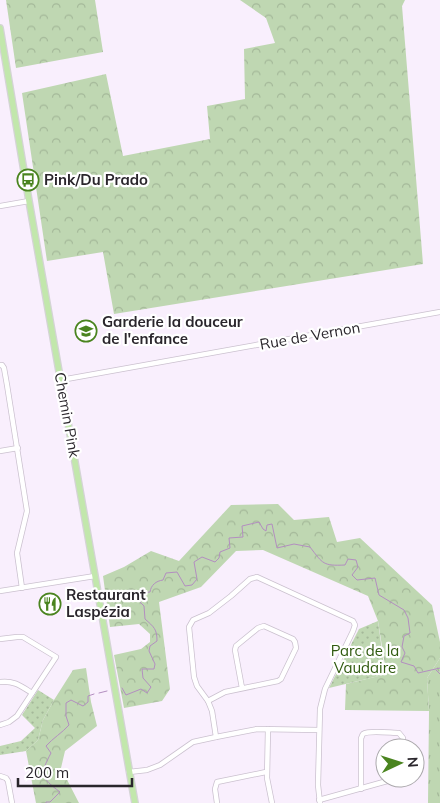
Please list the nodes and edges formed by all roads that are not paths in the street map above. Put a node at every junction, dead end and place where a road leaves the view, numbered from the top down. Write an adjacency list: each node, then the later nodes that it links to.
1 (0, 28): 2 (main road, Chemin Pink)
2 (29, 201): 3 (street); 6 (main road, Chemin Pink)
3 (0, 206)
4 (440, 312): 6 (street, Rue de Vernon)
5 (0, 365): 7 (street)
6 (61, 380): 9 (main road, Chemin Pink)
7 (18, 448): 8 (street); 10 (street)
8 (0, 452)
9 (95, 576): 10 (street); 22 (main road, Chemin Pink)
10 (22, 588): 11 (street)
11 (0, 592)
12 (0, 639): 15 (street)
13 (0, 682): 15 (street)
14 (242, 688): 14 (street); 16 (street)
15 (32, 694): 17 (street)
16 (208, 701): 19 (street); 20 (street)
17 (0, 725)
18 (268, 729): 19 (street); 20 (street); 23 (street)
19 (320, 730): 27 (street)
20 (216, 736): 22 (street)
21 (403, 738): 26 (street)
22 (129, 772): 29 (main road, Chemin Pink)
23 (266, 772): 30 (street); 31 (street)
24 (0, 776): 28 (street)
25 (375, 785): 26 (street)
26 (361, 789): 27 (street)
27 (320, 802)
28 (12, 803)
29 (135, 803)
30 (217, 803)
31 (272, 803)

